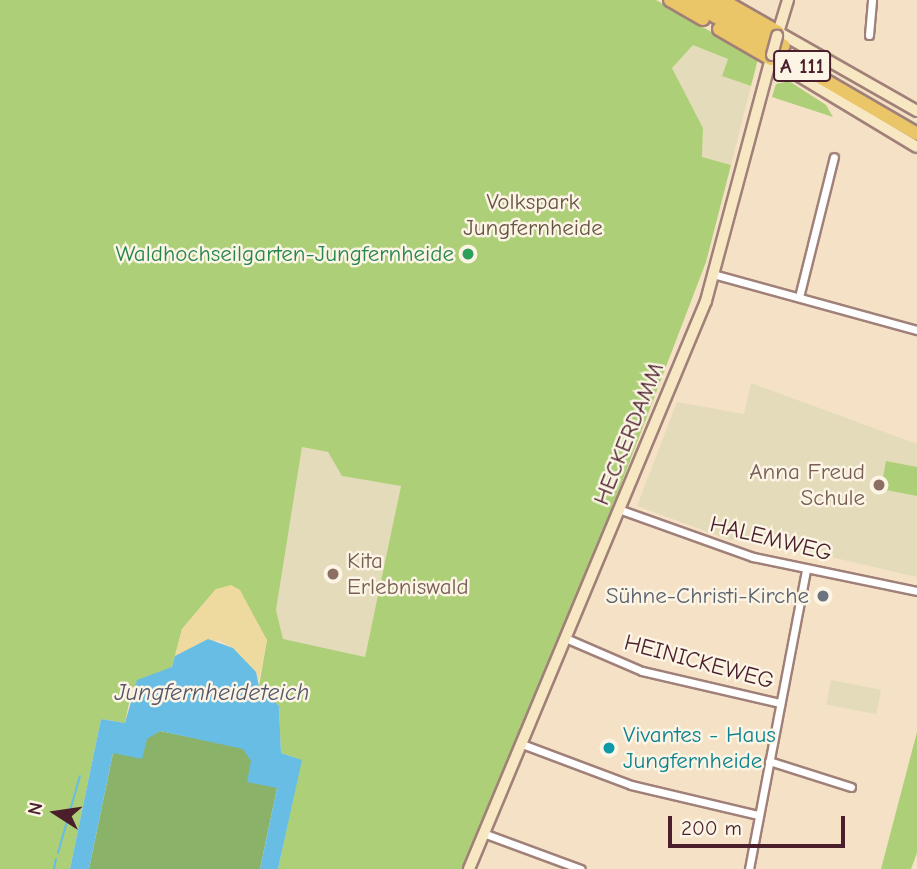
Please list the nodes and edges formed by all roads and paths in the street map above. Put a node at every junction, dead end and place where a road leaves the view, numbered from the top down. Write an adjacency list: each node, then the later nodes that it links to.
1 (670, 0): 9 (highway)
2 (687, 0): 12 (highway, A 111)
3 (705, 0): 11 (highway, A 111)
4 (722, 0): 7 (highway)
5 (788, 0): 7 (street, HECKERDAMM)
6 (872, 0): 8 (street)
7 (778, 34): 9 (street, HECKERDAMM, bridge); 10 (street)
8 (869, 34)
9 (771, 57): 13 (street); 15 (street, HECKERDAMM)
10 (917, 111)
11 (917, 124)
12 (917, 134)
13 (917, 147)
14 (834, 157): 16 (street)
15 (713, 274): 16 (street); 18 (street, HECKERDAMM)
16 (799, 297): 17 (street)
17 (917, 330)
18 (621, 510): 19 (street, HALEMWEG); 21 (street, HECKERDAMM)
19 (806, 569): 20 (street, HALEMWEG); 22 (street)
20 (917, 591)
21 (570, 640): 22 (street, HEINICKEWEG); 23 (street, HECKERDAMM)
22 (779, 703): 24 (street)
23 (522, 744): 26 (street); 27 (street, HECKERDAMM)
24 (769, 761): 25 (street); 26 (street)
25 (851, 787)
26 (758, 816): 30 (street)
27 (484, 833): 28 (street, HECKERDAMM); 29 (street)
28 (469, 869)
29 (580, 869)
30 (750, 869)

